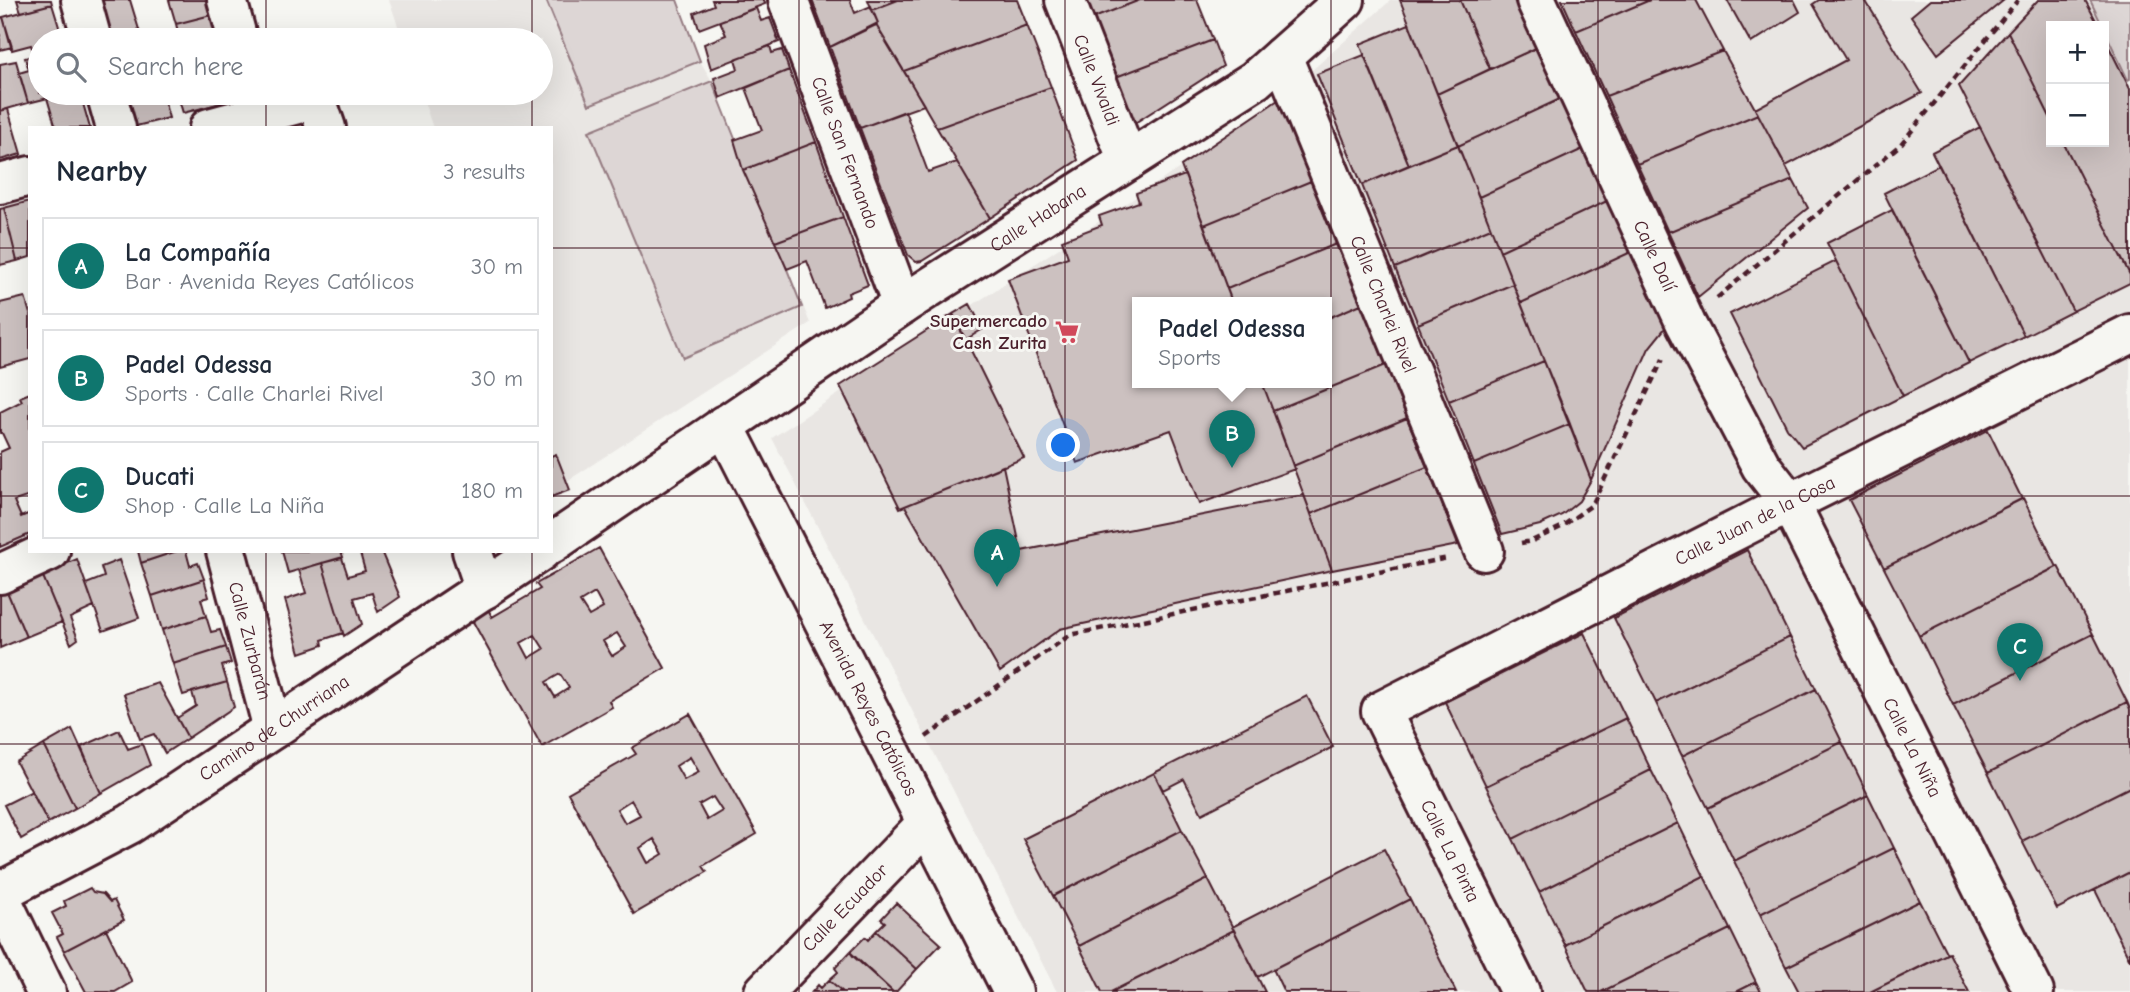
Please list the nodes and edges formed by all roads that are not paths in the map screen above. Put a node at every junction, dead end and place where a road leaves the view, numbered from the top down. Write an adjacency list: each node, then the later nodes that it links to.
1 (81, 0): 7 (street)
2 (227, 0): 8 (street)
3 (788, 0): 19 (street, Calle San Fernando)
4 (1065, 0): 16 (street, Calle Vivaldi)
5 (1345, 0): 9 (street, Calle Habana)
6 (1535, 0): 22 (street, Calle Dalí)
7 (89, 28)
8 (235, 28)
9 (1282, 56): 16 (street, Calle Habana); 24 (street, Calle Charlei Rivel)
10 (109, 105): 14 (street)
11 (253, 105): 15 (street)
12 (262, 105): 13 (street)
13 (321, 113)
14 (115, 126)
15 (213, 126)
16 (1128, 162): 19 (street, Calle Habana)
17 (28, 177): 18 (street)
18 (0, 184)
19 (902, 305): 21 (street, Calle Habana)
20 (2130, 334): 22 (street, Calle Juan de la Cosa)
21 (724, 425): 23 (street); 33 (street, Avenida Reyes Católicos)
22 (1790, 503): 31 (street, Calle Juan de la Cosa); 39 (street, Calle La Niña)
23 (553, 543)
24 (1484, 551)
25 (46, 553): 29 (street)
26 (227, 553): 32 (street, Calle Zurbarán)
27 (473, 553): 30 (street)
28 (538, 553): 30 (street, Camino de Churriana)
29 (0, 574)
30 (485, 589): 32 (street, Camino de Churriana)
31 (1381, 711): 38 (street, Calle La Pinta)
32 (273, 729): 34 (street, Camino de Churriana)
33 (927, 823): 36 (street, Calle Ecuador); 37 (street, Avenida Reyes Católicos)
34 (0, 894): 35 (street)
35 (47, 992)
36 (764, 992)
37 (1013, 992)
38 (1520, 992)
39 (2034, 992)

